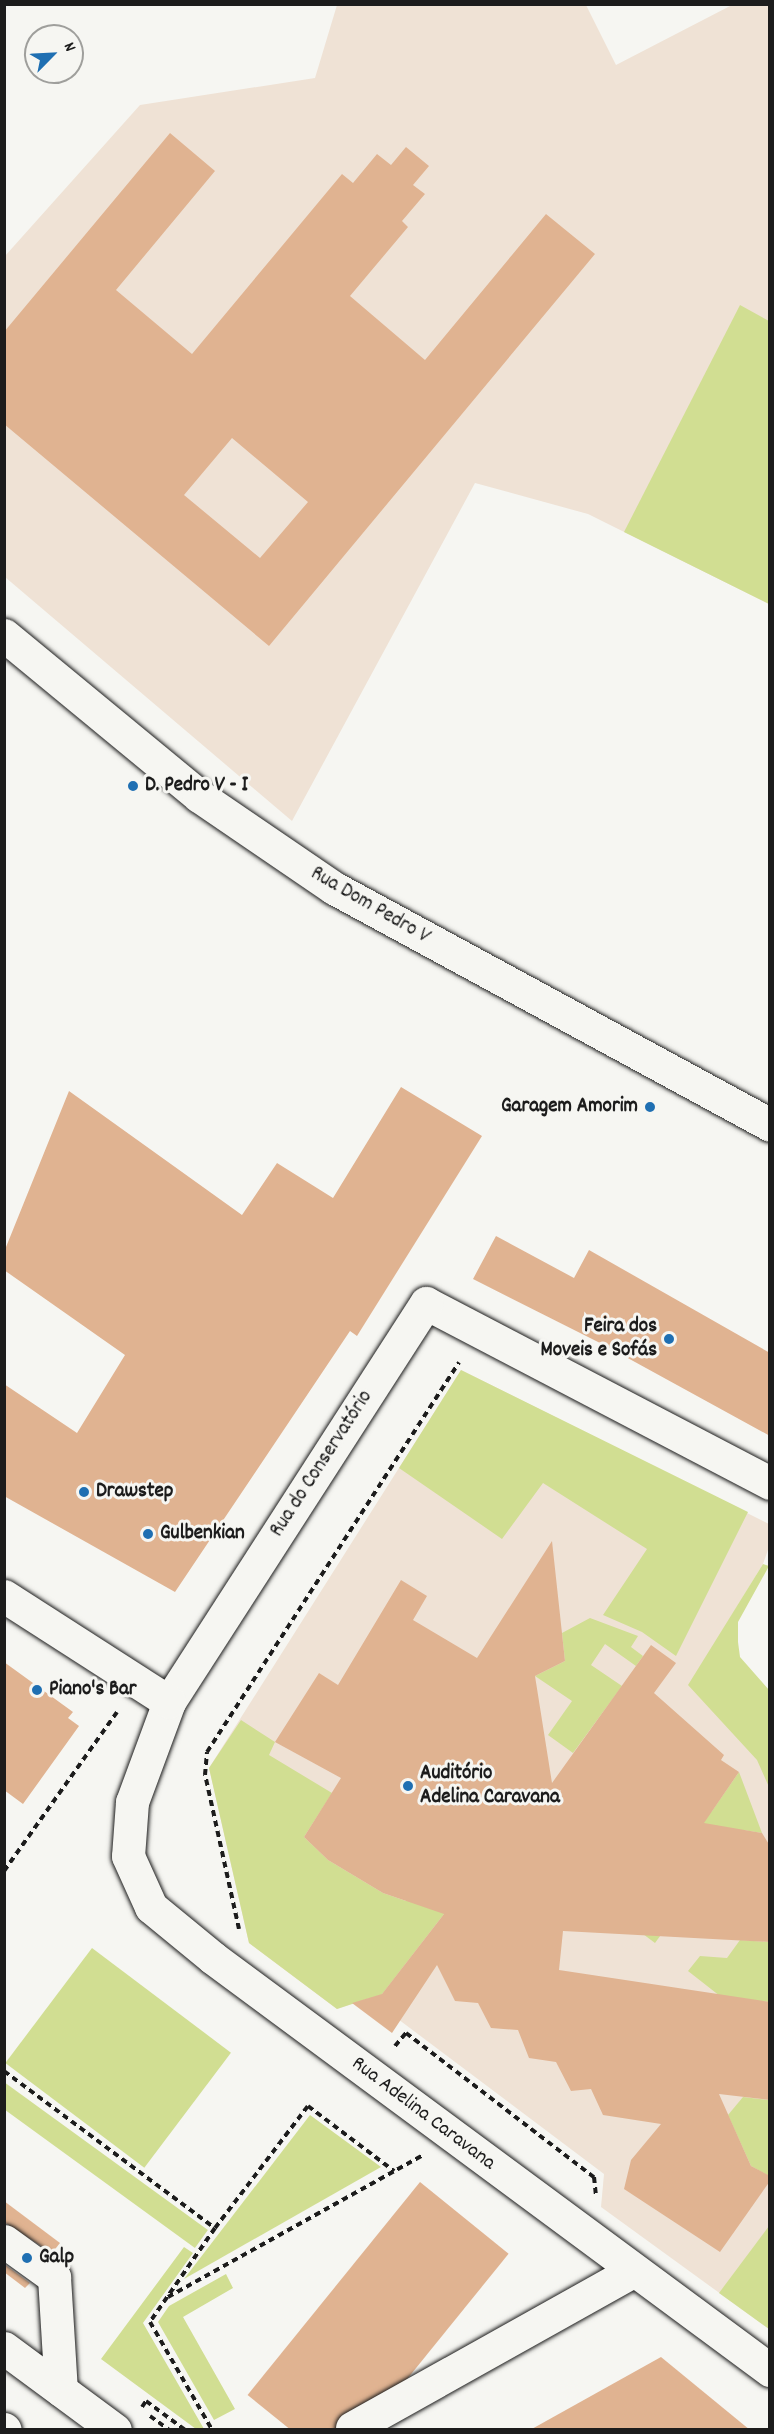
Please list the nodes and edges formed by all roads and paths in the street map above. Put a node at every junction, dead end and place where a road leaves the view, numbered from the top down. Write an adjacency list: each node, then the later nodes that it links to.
1 (4, 635): 2 (street, Rua Dom Pedro V)
2 (770, 1125)
3 (470, 1367): 9 (path)
4 (770, 1483): 6 (street, Rua do Conservatório)
5 (4, 1596): 6 (street)
6 (169, 1702): 10 (street, Rua do Conservatório)
7 (120, 1708): 8 (path)
8 (4, 1871)
9 (241, 1932)
10 (213, 1958): 18 (street, Rua Adelina Caravana)
11 (392, 2050): 15 (path)
12 (4, 2071): 16 (path)
13 (431, 2151): 14 (path)
14 (394, 2171): 16 (path); 19 (path)
15 (596, 2200)
16 (215, 2228): 19 (path)
17 (4, 2241): 22 (street)
18 (633, 2271): 21 (street, Rua Adelina Caravana); 25 (street)
19 (167, 2297): 28 (path)
20 (4, 2348): 22 (street)
21 (770, 2370)
22 (61, 2390): 24 (street)
23 (145, 2412): 26 (path)
24 (125, 2422): 27 (path)
25 (352, 2428)
26 (169, 2430)
27 (185, 2430)
28 (212, 2430)

